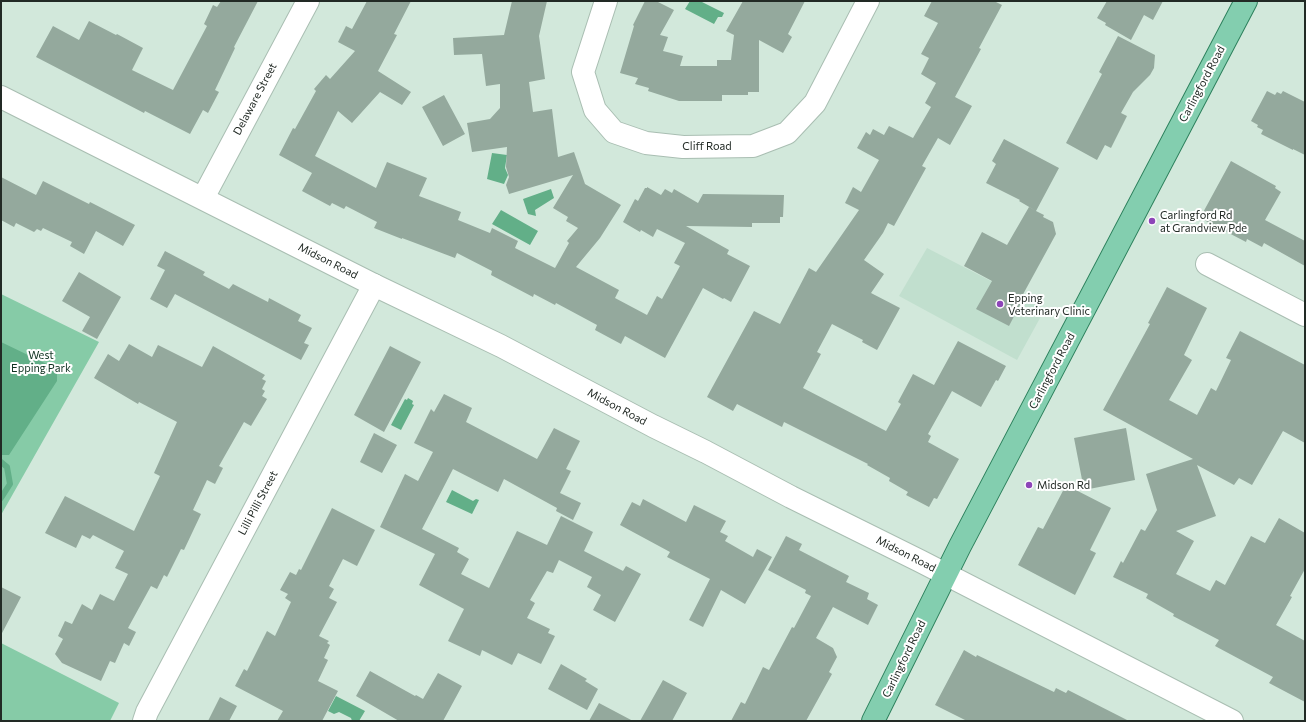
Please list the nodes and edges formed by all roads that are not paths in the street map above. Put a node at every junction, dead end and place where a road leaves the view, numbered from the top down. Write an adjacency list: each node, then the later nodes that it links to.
1 (308, 1): 6 (street, Delaware Street)
2 (606, 1): 3 (street, Cliff Road)
3 (868, 1)
4 (1246, 1): 10 (main road, Carlingford Road)
5 (1, 97): 6 (street, Midson Road)
6 (203, 198): 8 (street, Midson Road)
7 (1207, 264): 9 (street)
8 (374, 285): 10 (street, Midson Road); 11 (street, Lilli Pilli Street)
9 (1305, 315)
10 (946, 574): 12 (main road, Carlingford Road); 13 (street, Midson Road)
11 (144, 721)
12 (873, 721)
13 (1232, 721)

